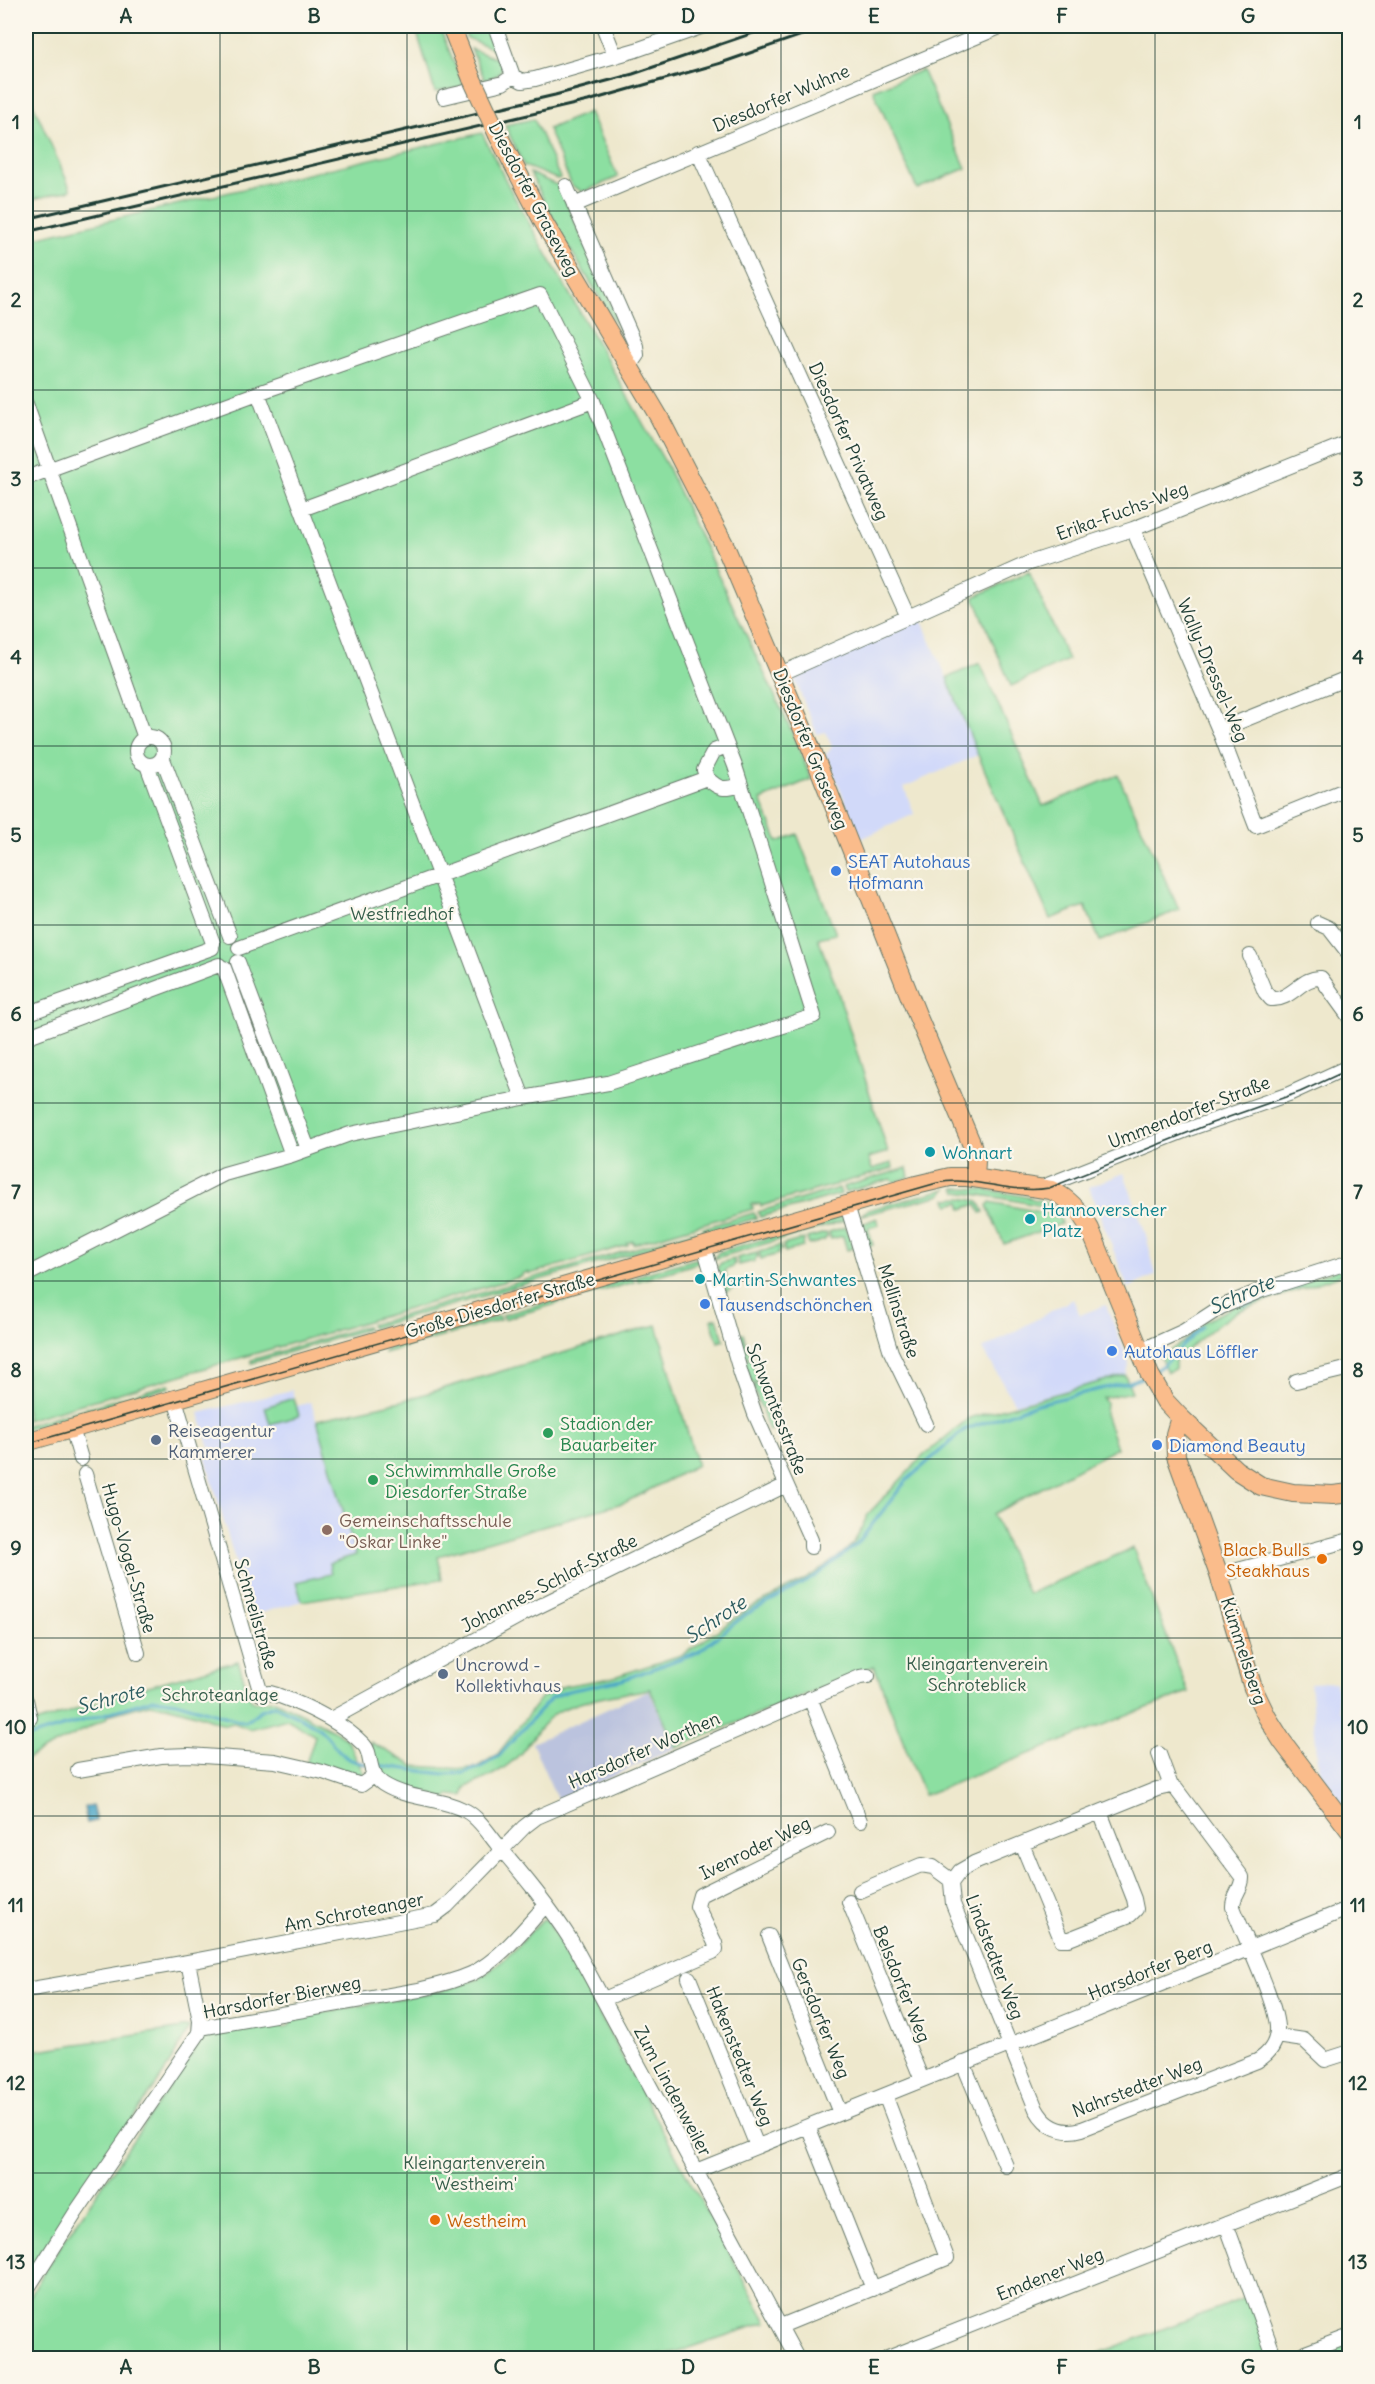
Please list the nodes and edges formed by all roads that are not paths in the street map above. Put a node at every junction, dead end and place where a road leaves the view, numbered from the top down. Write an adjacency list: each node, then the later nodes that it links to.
1 (451, 26): 12 (main road, Diesdorfer Graseweg, bridge)
2 (495, 26): 7 (street)
3 (603, 26): 6 (street)
4 (704, 26): 6 (street)
5 (1002, 26): 9 (street, Diesdorfer Wuhne)
6 (615, 56): 7 (street)
7 (513, 76): 8 (street)
8 (444, 97)
9 (698, 152): 11 (street, Diesdorfer Wuhne); 21 (street, Diesdorfer Privatweg)
10 (566, 186): 11 (street, Diesdorfer Graseweg)
11 (574, 205): 12 (street, Diesdorfer Graseweg)
12 (630, 365): 22 (main road, Diesdorfer Graseweg)
13 (258, 393): 14 (street); 17 (street); 19 (street)
14 (593, 401): 19 (street); 26 (street)
15 (26, 404): 17 (street)
16 (1350, 442): 20 (street, Erika-Fuchs-Weg)
17 (49, 470): 18 (street); 25 (street)
18 (26, 478)
19 (302, 509): 32 (street)
20 (1133, 529): 21 (street, Erika-Fuchs-Weg); 24 (street, Wally-Dressel-Weg)
21 (908, 617): 22 (street)
22 (780, 674): 47 (main road, Diesdorfer Graseweg)
23 (1350, 677): 24 (street)
24 (1219, 730): 31 (street, Wally-Dressel-Weg)
25 (145, 738): 27 (street); 28 (street)
26 (727, 746): 29 (street); 30 (street)
27 (163, 759): 28 (street); 34 (street)
28 (147, 765): 35 (street)
29 (707, 778): 30 (street); 32 (street)
30 (741, 785): 44 (street)
31 (1350, 788)
32 (439, 876): 36 (street); 44 (street)
33 (1318, 923): 37 (street)
34 (230, 936): 35 (street); 36 (street)
35 (213, 945): 39 (street); 40 (street)
36 (238, 955): 39 (street); 45 (street)
37 (1350, 955)
38 (1250, 956): 41 (street)
39 (222, 966): 42 (street); 46 (street)
40 (26, 1014)
41 (1350, 1018)
42 (26, 1037)
43 (1350, 1066): 48 (street, Ummendorfer Straße)
44 (523, 1098): 45 (street)
45 (308, 1149): 46 (street)
46 (292, 1155): 52 (street)
47 (975, 1178): 48 (main road, Große Diesdorfer Straße); 49 (main road, Große Diesdorfer Straße)
48 (1040, 1188): 53 (main road, Große Diesdorfer Straße)
49 (847, 1205): 50 (main road, Große Diesdorfer Straße); 58 (street, Mellinstraße)
50 (704, 1246): 56 (main road, Große Diesdorfer Straße); 63 (street, Schwantesstraße)
51 (1350, 1262): 53 (street)
52 (26, 1275)
53 (1147, 1366): 57 (main road, Große Diesdorfer Straße)
54 (1350, 1368): 55 (street)
55 (1296, 1381)
56 (175, 1399): 59 (main road, Große Diesdorfer Straße); 73 (street, Schmeilstraße)
57 (1180, 1417): 64 (main road, Große Diesdorfer Straße); 67 (main road, Kümmelsberg)
58 (926, 1424)
59 (72, 1428): 60 (main road, Große Diesdorfer Straße); 61 (street)
60 (26, 1442)
61 (81, 1459)
62 (85, 1473): 68 (street, Hugo-Vogel-Straße)
63 (786, 1485): 66 (street, Schwantesstraße); 73 (street, Johannes-Schlaf-Straße)
64 (1350, 1493)
65 (1350, 1540): 67 (street)
66 (811, 1547)
67 (1219, 1575): 80 (main road, Kümmelsberg)
68 (138, 1653)
69 (868, 1676): 70 (street, Harsdorfer Worthen)
70 (810, 1698): 79 (street); 83 (street, Harsdorfer Worthen)
71 (26, 1700): 72 (street)
72 (30, 1718)
73 (331, 1719): 76 (street, Schmeilstraße)
74 (1160, 1754): 77 (street)
75 (78, 1770): 76 (street)
76 (373, 1772): 83 (street, Zum Lindenweiler)
77 (1171, 1786): 78 (street, Lindstedter Weg); 90 (street)
78 (1100, 1812): 82 (street, Lindstedter Weg); 82 (street)
79 (860, 1821)
80 (1350, 1831)
81 (828, 1832): 94 (street, Ivenroder Weg)
82 (1022, 1844): 84 (street, Lindstedter Weg)
83 (502, 1850): 87 (street, Zum Lindenweiler); 91 (street, Am Schroteanger)
84 (952, 1881): 85 (street, Lindstedter Weg); 97 (street, Lindstedter Weg)
85 (860, 1892)
86 (849, 1902): 100 (street, Belsdorfer Weg)
87 (546, 1905): 94 (street, Zum Lindenweiler); 95 (street, Harsdorfer Bierweg)
88 (1350, 1908): 90 (street, Harsdorfer Berg)
89 (769, 1936): 102 (street, Gersdorfer Weg)
90 (1250, 1949): 96 (street); 97 (street, Harsdorfer Berg)
91 (188, 1962): 93 (street, Am Schroteanger); 95 (street)
92 (689, 1978): 104 (street, Hakenstedter Weg)
93 (26, 1990)
94 (604, 1999): 106 (street, Zum Lindenweiler)
95 (200, 2028): 110 (street, Harsdorfer Bierweg)
96 (1276, 2036): 97 (street, Nahrstedter Weg); 98 (street)
97 (1010, 2045): 99 (street, Harsdorfer Berg)
98 (1350, 2052)
99 (963, 2063): 100 (street, Harsdorfer Berg); 105 (street)
100 (922, 2080): 101 (street, Harsdorfer Berg)
101 (885, 2095): 102 (street, Harsdorfer Berg); 109 (street)
102 (840, 2113): 103 (street, Harsdorfer Berg)
103 (808, 2126): 104 (street, Harsdorfer Berg); 109 (street)
104 (757, 2146): 106 (street, Harsdorfer Berg)
105 (1006, 2166)
106 (696, 2171): 111 (street, Zum Lindenweiler)
107 (1350, 2175): 108 (street, Emdener Weg)
108 (1226, 2224): 114 (street, Emdener Weg); 115 (street)
109 (873, 2289): 111 (street)
110 (26, 2291)
111 (781, 2326): 113 (street, Zum Lindenweiler)
112 (1350, 2336): 116 (street)
113 (797, 2358)
114 (888, 2358)
115 (1275, 2358)
116 (1293, 2358)

